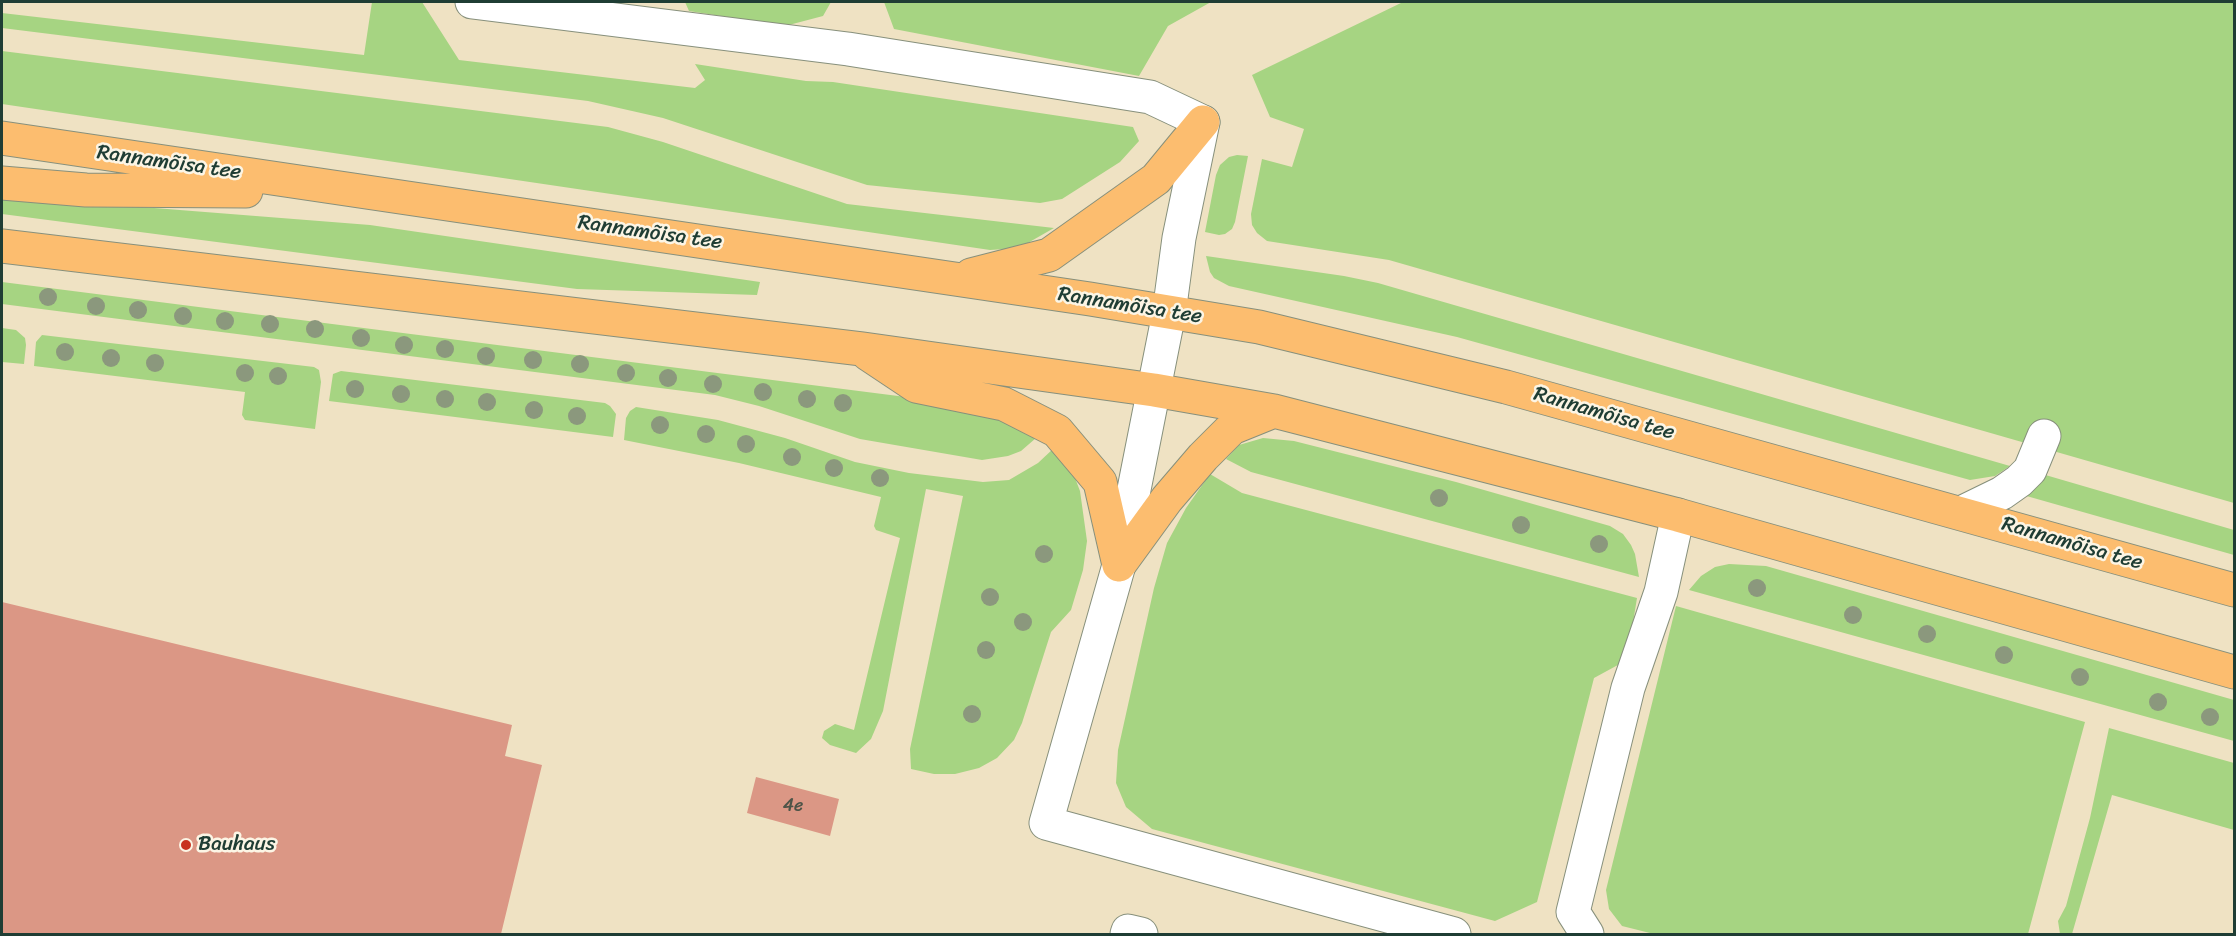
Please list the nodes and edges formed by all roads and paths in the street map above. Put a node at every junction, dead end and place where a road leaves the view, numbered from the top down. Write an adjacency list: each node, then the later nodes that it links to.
1 (472, 2): 2 (street)
2 (1203, 122): 7 (main road); 8 (street)
3 (2, 138): 5 (main road, Rannamõisa tee)
4 (2, 183): 5 (main road)
5 (365, 191): 7 (main road, Rannamõisa tee)
6 (2, 246): 9 (main road)
7 (957, 279): 8 (main road, Rannamõisa tee)
8 (1169, 313): 10 (street); 13 (main road, Rannamõisa tee)
9 (862, 350): 10 (main road); 15 (main road)
10 (1154, 390): 11 (main road); 15 (street)
11 (1274, 411): 14 (main road); 15 (main road)
12 (2044, 436): 13 (street)
13 (1961, 513): 16 (main road, Rannamõisa tee)
14 (1678, 515): 17 (main road); 21 (street)
15 (1119, 564): 20 (street)
16 (2235, 590)
17 (2235, 672)
18 (1127, 934): 19 (street)
19 (1141, 934)
20 (1454, 934)
21 (1587, 934)

